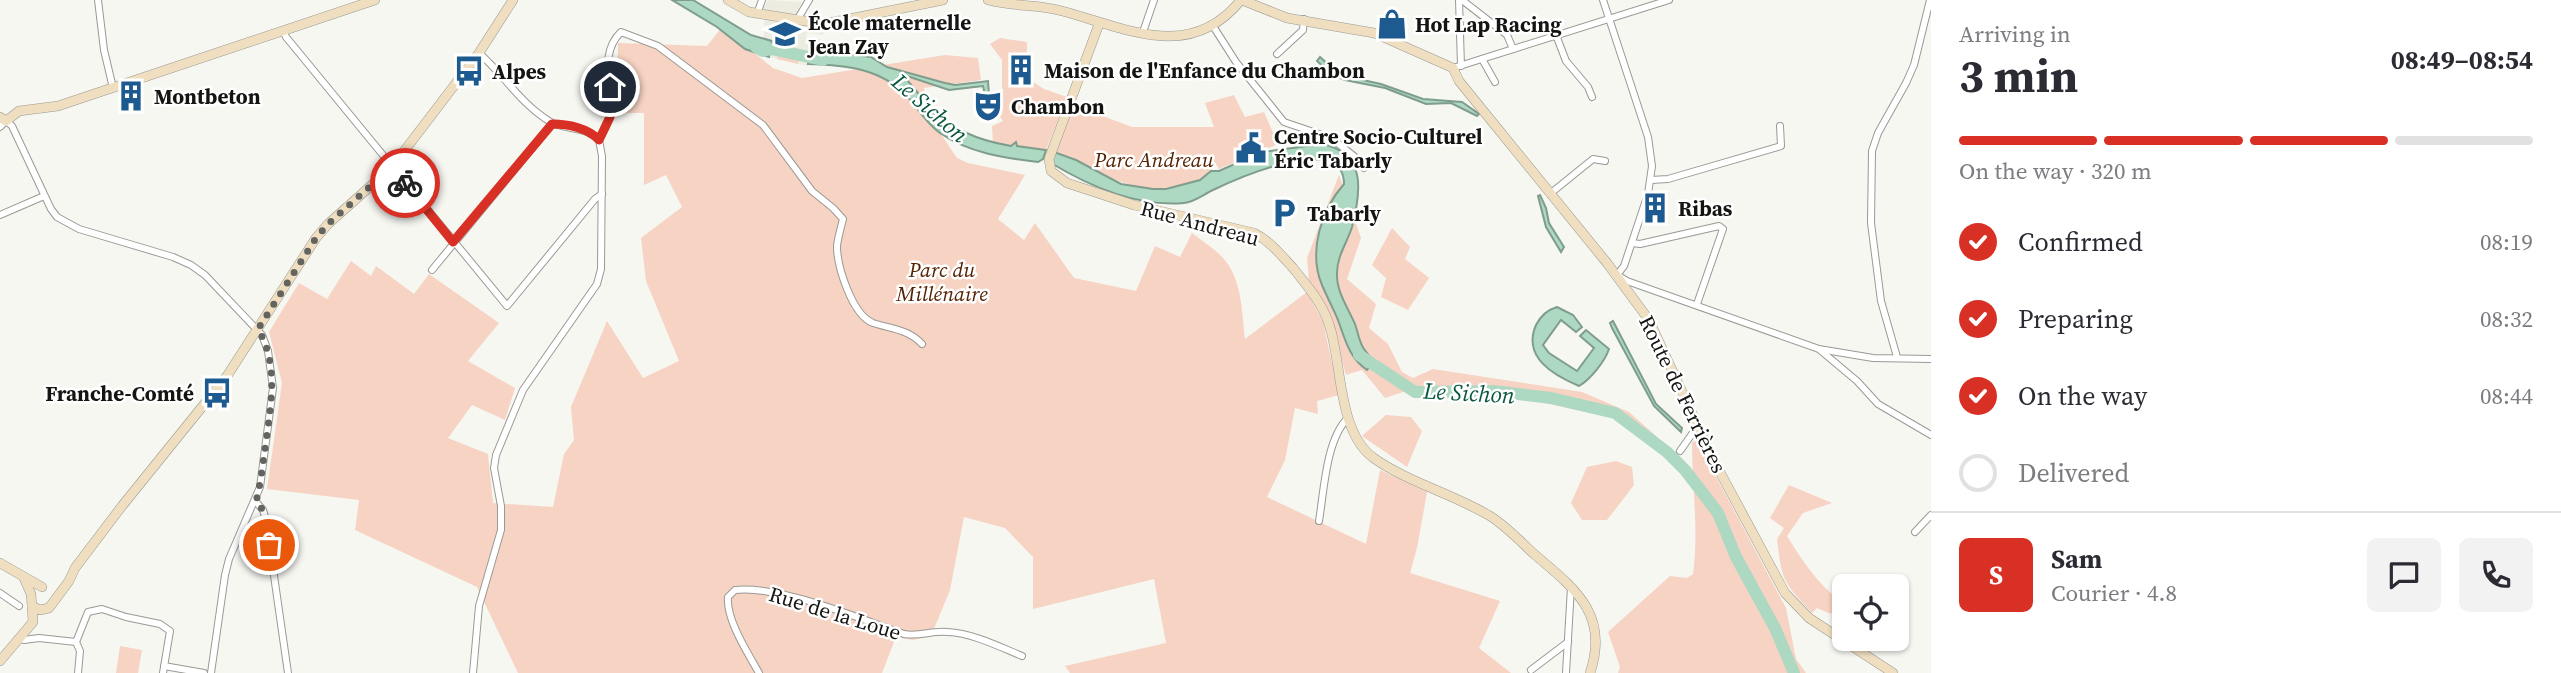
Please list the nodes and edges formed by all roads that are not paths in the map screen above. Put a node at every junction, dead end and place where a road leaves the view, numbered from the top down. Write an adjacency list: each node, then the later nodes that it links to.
1 (98, 0): 30 (street)
2 (375, 0): 21 (main road)
3 (513, 0): 25 (main road)
4 (728, 0): 15 (main road)
5 (762, 0): 15 (street)
6 (808, 0): 18 (street)
7 (943, 0): 18 (main road)
8 (988, 0): 19 (main road)
9 (1154, 0): 22 (street)
10 (1241, 0): 17 (main road); 20 (main road)
11 (1461, 0): 24 (street); 28 (street)
12 (1603, 0): 16 (street)
13 (1669, 0): 16 (street)
14 (1930, 0): 52 (street)
15 (757, 14): 18 (main road)
16 (1609, 18): 23 (street); 39 (street)
17 (1304, 19): 26 (street); 28 (main road)
18 (797, 20)
19 (1099, 24): 22 (main road); 54 (main road, Rue Andreau)
20 (1213, 26): 22 (main road); 38 (street)
21 (283, 30): 30 (main road); 37 (street)
22 (1143, 32)
23 (1556, 35): 24 (street); 31 (street)
24 (1513, 49): 27 (street)
25 (480, 53): 33 (street); 37 (main road)
26 (1277, 54)
27 (1482, 59): 28 (street); 29 (street)
28 (1457, 67): 40 (main road, Route de Ferrières)
29 (1495, 82)
30 (113, 88): 32 (main road)
31 (1592, 97)
32 (2, 122): 42 (street)
33 (552, 124): 35 (street); 44 (street)
34 (1780, 125): 39 (street)
35 (599, 140): 41 (street); 50 (street)
36 (1605, 161): 40 (street)
37 (392, 167): 44 (street); 49 (main road)
38 (1364, 168)
39 (1651, 180): 45 (street)
40 (1550, 193): 47 (main road, Route de Ferrières)
41 (602, 194): 44 (street); 84 (street)
42 (44, 196): 43 (street); 49 (street)
43 (0, 215)
44 (453, 242): 46 (street)
45 (1632, 243): 47 (street); 48 (street)
46 (432, 270)
47 (1617, 275): 48 (street); 55 (main road, Route de Ferrières)
48 (1697, 304): 51 (street)
49 (258, 329): 58 (street); 68 (main road)
50 (922, 344)
51 (1819, 349): 52 (street); 56 (street)
52 (1898, 357): 53 (street)
53 (1931, 359)
54 (1348, 418): 60 (street); 64 (main road, Rue Andreau)
55 (1699, 429): 57 (street); 88 (main road, Route de Ferrières)
56 (1931, 435)
57 (1680, 451)
58 (256, 502): 82 (street); 83 (street)
59 (1931, 515): 61 (street)
60 (1319, 521)
61 (1915, 532)
62 (0, 563): 63 (main road)
63 (24, 578): 65 (main road); 67 (main road)
64 (1571, 585): 74 (street); 87 (main road, Rue Andreau)
65 (42, 587): 67 (main road); 68 (main road)
66 (0, 593): 69 (street)
67 (31, 594): 70 (main road)
68 (52, 600): 71 (main road)
69 (19, 606)
70 (32, 606): 71 (main road); 75 (main road)
71 (45, 610): 72 (main road)
72 (36, 635): 73 (street); 75 (main road)
73 (76, 642): 78 (street); 80 (street)
74 (1568, 642): 79 (street); 86 (street)
75 (12, 646): 77 (main road)
76 (1022, 656): 85 (street, Rue de la Loue)
77 (0, 661)
78 (164, 669): 81 (street)
79 (1531, 670)
80 (78, 673)
81 (204, 673)
82 (211, 673)
83 (288, 673)
84 (473, 673)
85 (759, 673)
86 (1566, 673)
87 (1590, 673)
88 (1893, 673)

